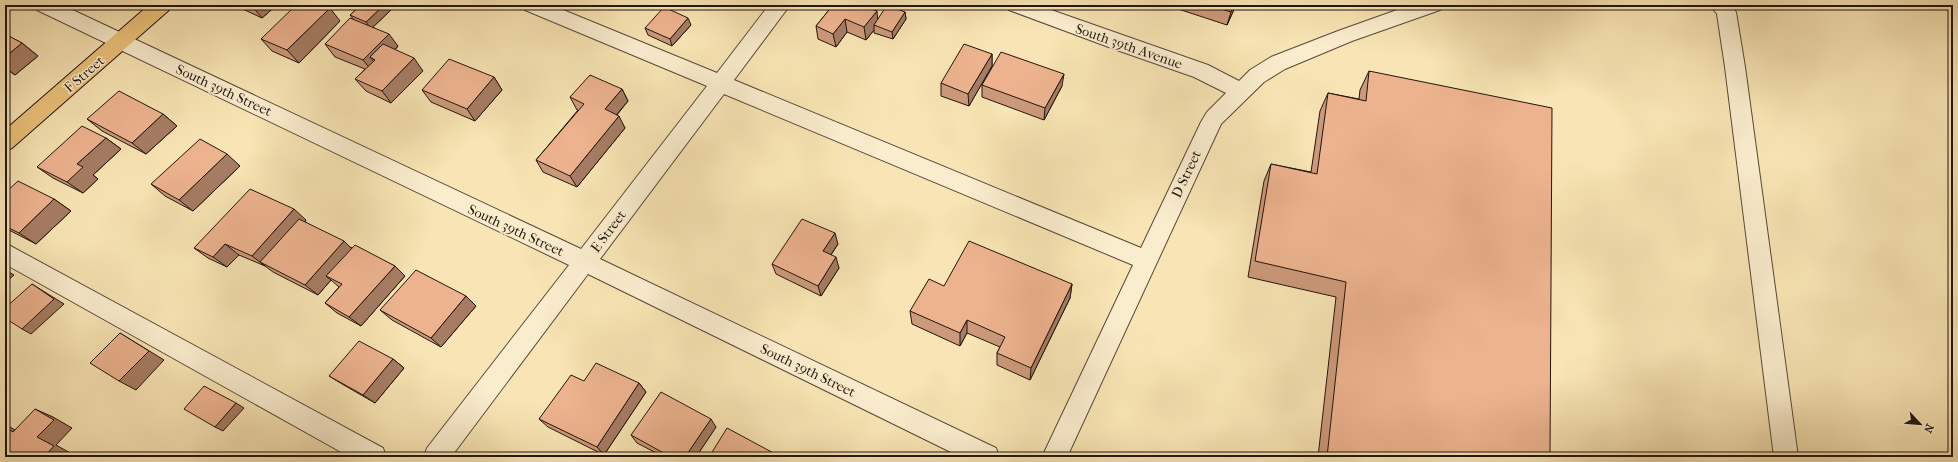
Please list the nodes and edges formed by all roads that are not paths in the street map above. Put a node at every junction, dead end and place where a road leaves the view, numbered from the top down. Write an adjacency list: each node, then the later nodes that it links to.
1 (44, 5): 8 (street, South 39th Street)
2 (162, 5): 8 (main road, F Street)
3 (532, 5): 9 (street)
4 (780, 5): 9 (street, E Street)
5 (1016, 5): 10 (street, South 39th Avenue)
6 (1433, 5): 10 (street, D Street)
7 (1720, 5): 19 (street)
8 (121, 41): 11 (main road, F Street); 14 (street, South 39th Street)
9 (721, 83): 13 (street); 14 (street, E Street)
10 (1241, 91): 13 (street, D Street)
11 (5, 142)
12 (5, 253): 15 (street)
13 (1146, 260): 18 (street, D Street)
14 (585, 262): 16 (street, E Street); 17 (street, South 39th Street)
15 (374, 457)
16 (436, 457)
17 (987, 457)
18 (1054, 457)
19 (1786, 457)

